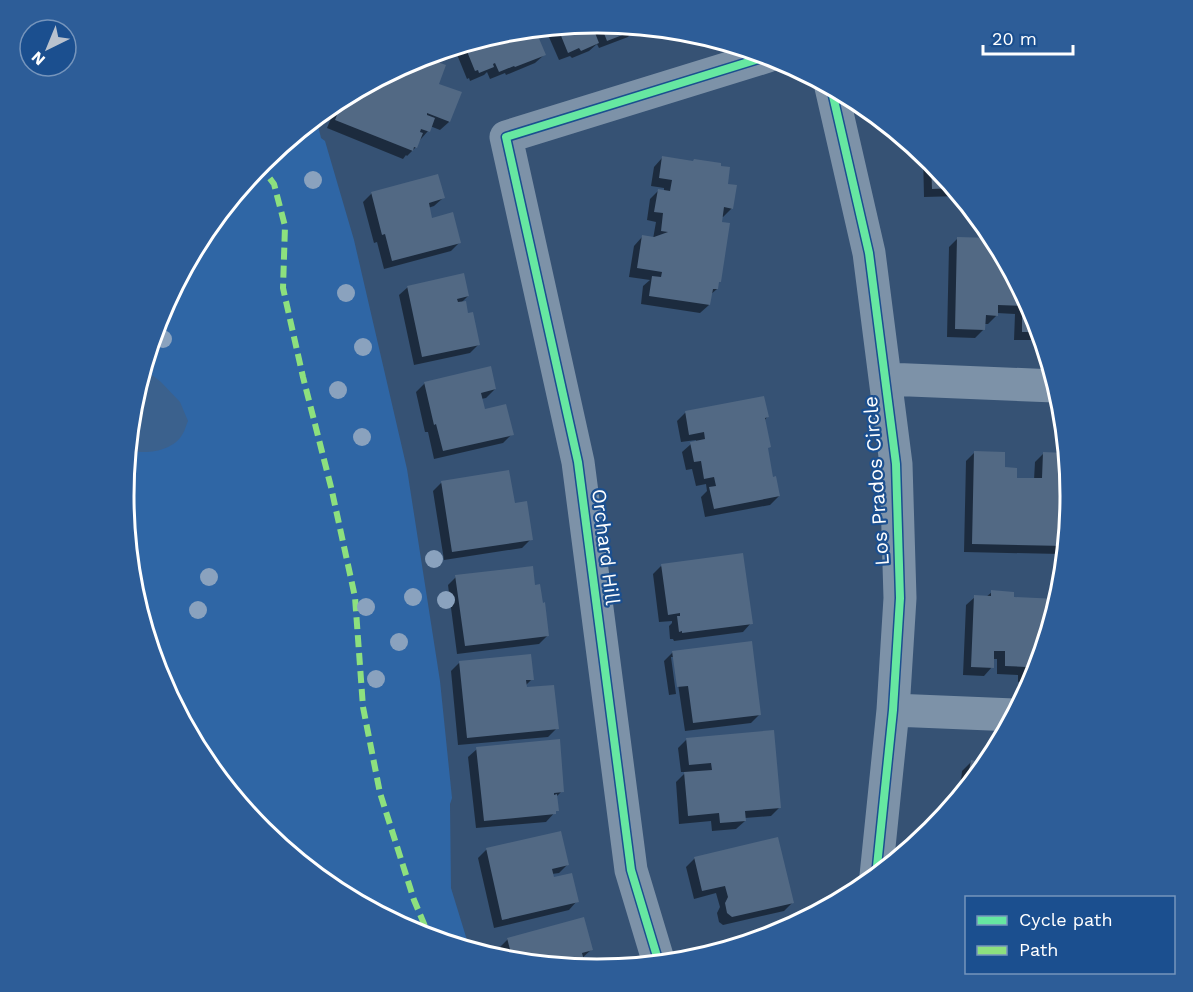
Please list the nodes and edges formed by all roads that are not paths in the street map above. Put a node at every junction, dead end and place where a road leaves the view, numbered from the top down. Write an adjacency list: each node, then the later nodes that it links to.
1 (753, 61): 8 (street, Orchard Hill)
2 (834, 98): 3 (street, Los Prados Circle)
3 (886, 379): 4 (street); 5 (street, Los Prados Circle)
4 (1046, 386)
5 (893, 710): 6 (street); 7 (street, Los Prados Circle)
6 (1004, 715)
7 (877, 864)
8 (657, 955)

